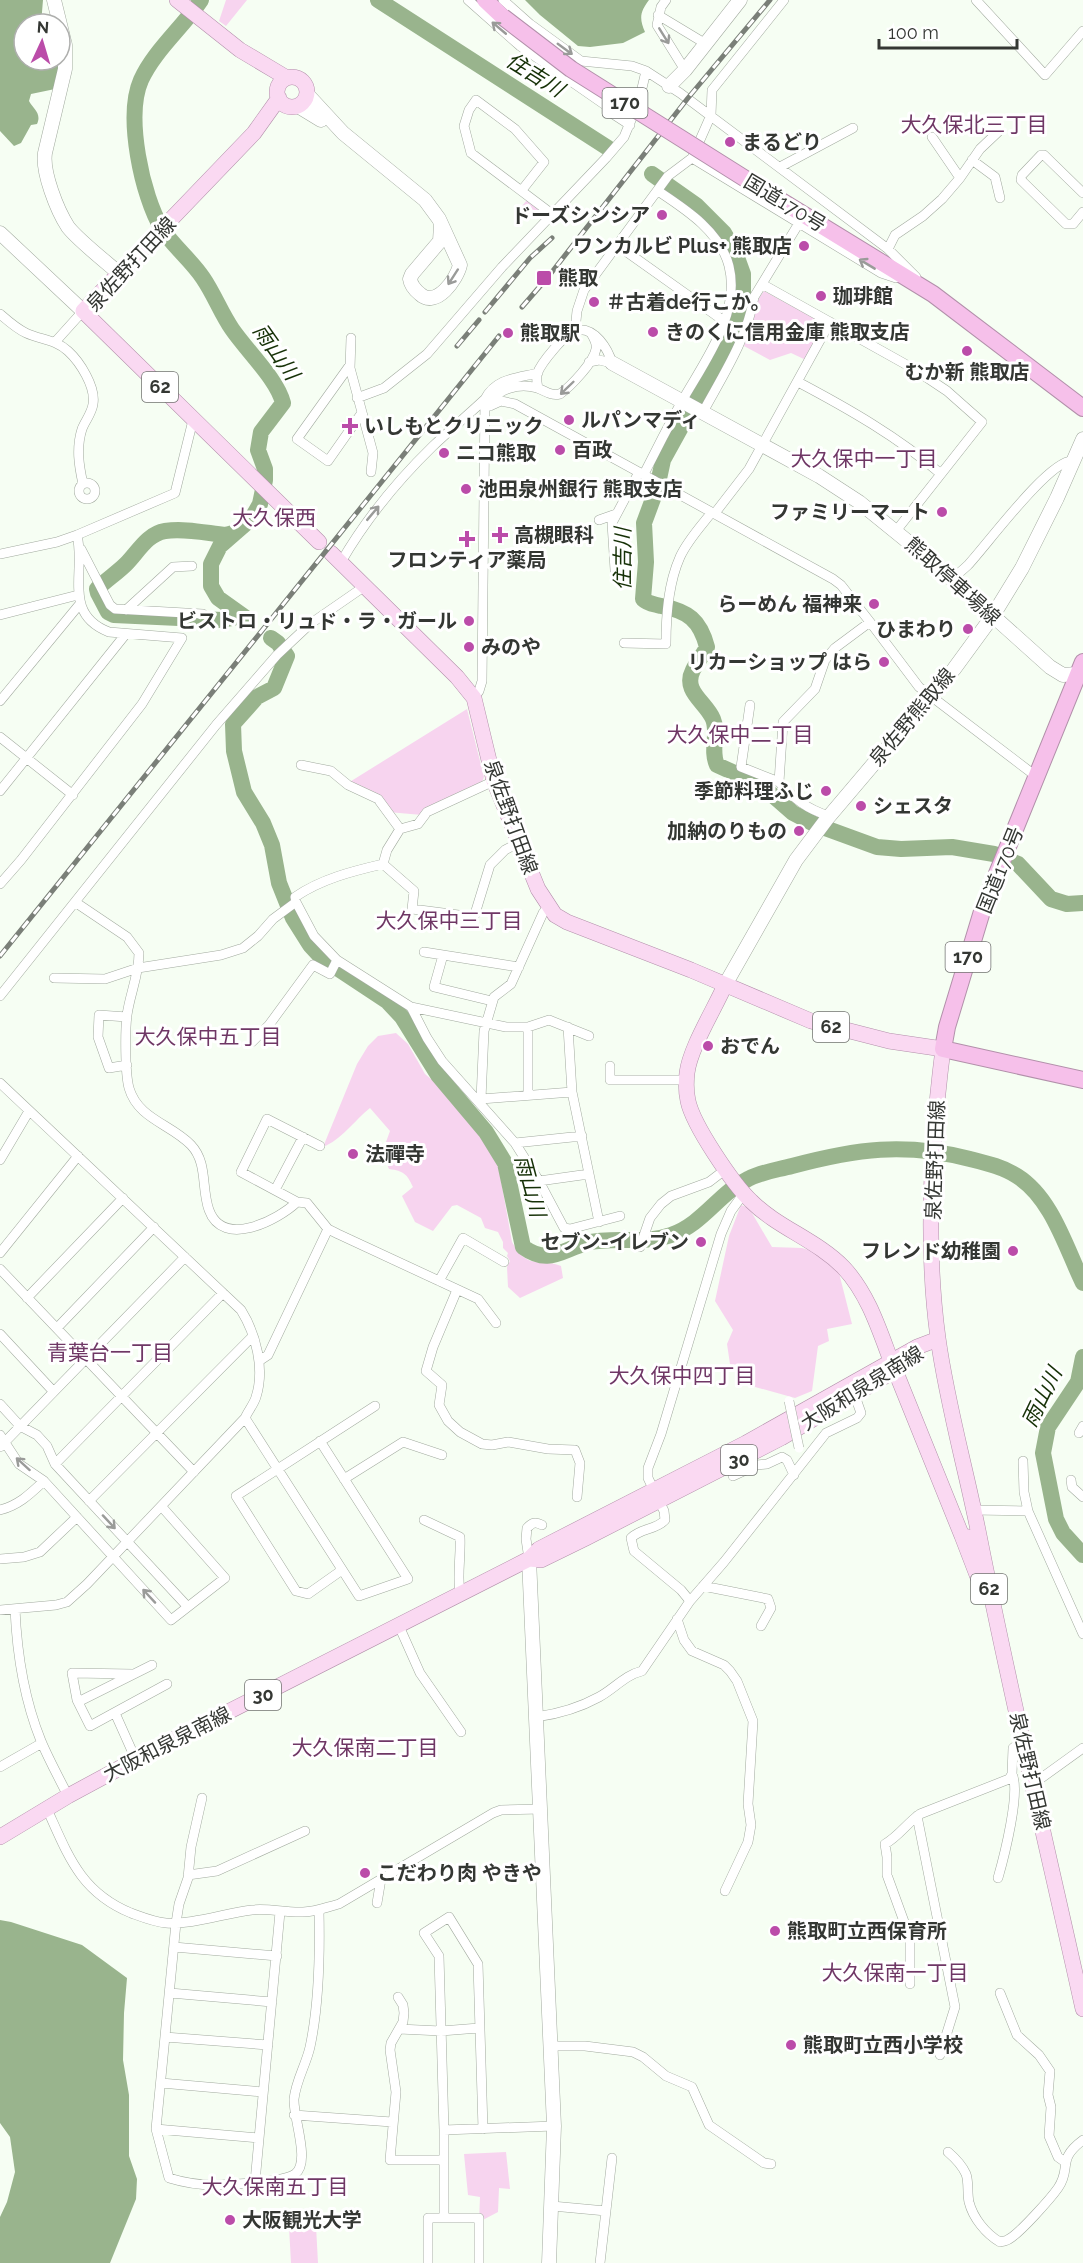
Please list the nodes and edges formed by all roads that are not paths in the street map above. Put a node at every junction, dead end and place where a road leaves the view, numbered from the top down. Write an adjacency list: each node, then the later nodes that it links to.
1 (54, 0): 39 (street)
2 (177, 0): 13 (main road)
3 (468, 0): 20 (street, one-way to 3)
4 (485, 0): 9 (highway, 国道170号 / 170)
5 (666, 0): 10 (street)
6 (740, 0): 12 (street)
7 (784, 0): 19 (street)
8 (976, 0): 11 (street)
9 (503, 8): 15 (street, one-way to 15); 41 (highway, 国道170号 / 170, bridge)
10 (658, 15): 12 (street); 14 (street, one-way to 14)
11 (1083, 31)
12 (706, 44): 14 (street)
13 (240, 50): 16 (main road); 18 (main road)
14 (685, 70): 17 (street)
15 (646, 71): 17 (street); 20 (street)
16 (287, 78): 18 (main road, 泉佐野打田線); 18 (main road)
17 (669, 86): 19 (street)
18 (290, 99): 35 (street); 39 (main road, 泉佐野打田線)
19 (711, 115): 24 (street); 26 (street)
20 (630, 125): 33 (street)
21 (853, 128): 26 (street)
22 (998, 132): 25 (street)
23 (932, 137): 27 (street)
24 (692, 159): 29 (street); 34 (street)
25 (972, 160): 27 (street); 31 (street)
26 (780, 167): 38 (street)
27 (960, 178): 38 (street)
28 (522, 190): 28 (street); 33 (street)
29 (658, 191): 37 (street); 44 (street)
30 (1083, 193): 32 (street)
31 (1000, 198)
32 (1083, 212)
33 (552, 214): 57 (street)
34 (799, 223): 40 (street); 41 (street, one-way to 34)
35 (441, 225): 35 (street, one-way to 35)
36 (0, 233): 42 (street)
37 (617, 245): 44 (street); 46 (street)
38 (888, 249): 41 (street)
39 (120, 274): 42 (main road, 泉佐野打田線)
40 (762, 284): 45 (street); 62 (street)
41 (927, 290): 61 (highway, 国道170号 / 170)
42 (83, 312): 49 (street); 64 (main road, 泉佐野打田線 / 62)
43 (0, 314): 49 (street)
44 (724, 321): 58 (street)
45 (830, 322): 54 (street); 69 (street)
46 (575, 331): 47 (street); 53 (street)
47 (592, 335): 50 (street); 51 (street)
48 (351, 338): 52 (street)
49 (56, 342): 71 (street)
50 (589, 362): 51 (street); 56 (street, one-way to 56)
51 (612, 363): 58 (street)
52 (350, 365): 57 (street); 63 (street)
53 (538, 373): 56 (street); 60 (street)
54 (798, 382): 66 (street); 69 (street)
55 (517, 387): 56 (street); 59 (street); 60 (street)
56 (538, 388)
57 (357, 398): 63 (street)
58 (682, 401): 62 (street, 熊取停車場線); 70 (street)
59 (515, 404): 60 (street); 70 (street)
60 (487, 406): 80 (street, one-way to 60); 95 (street)
61 (1083, 408)
62 (703, 412): 66 (street, 熊取停車場線)
63 (361, 414): 68 (street)
64 (194, 420): 76 (street); 77 (main road, 泉佐野打田線 / 62)
65 (1083, 439): 67 (street, 泉佐野熊取線)
66 (762, 445): 72 (street); 75 (street, 熊取停車場線)
67 (1072, 461): 83 (street); 89 (street, 泉佐野熊取線)
68 (371, 472)
69 (941, 474): 75 (street)
70 (645, 475): 72 (street); 73 (street)
71 (83, 484)
72 (714, 513): 90 (street); 92 (street)
73 (616, 514): 74 (street); 82 (street)
74 (599, 520)
75 (896, 531): 83 (street, 熊取停車場線)
76 (77, 535): 78 (street); 79 (street)
77 (319, 542)
78 (80, 546): 85 (street); 86 (street)
79 (0, 554)
80 (336, 557): 84 (main road, 泉佐野打田線 / 62)
81 (192, 566): 86 (street)
82 (615, 570)
83 (951, 580): 89 (street, 熊取停車場線)
84 (365, 586): 95 (main road, 泉佐野打田線 / 62); 111 (street)
85 (79, 600): 88 (street); 91 (street); 96 (street)
86 (126, 610): 87 (street)
87 (203, 614)
88 (0, 615)
89 (992, 617): 93 (street, 熊取停車場線); 94 (street, 泉佐野熊取線)
90 (870, 622): 94 (street); 103 (street)
91 (126, 635): 99 (street); 105 (street)
92 (624, 643)
93 (1081, 670): 101 (highway, 国道170号 / 170)
94 (929, 696): 101 (street); 106 (street, 泉佐野熊取線)
95 (474, 698): 102 (main road, 泉佐野打田線 / 62)
96 (0, 701)
97 (750, 705): 103 (street)
98 (0, 736): 99 (street)
99 (27, 758): 104 (street); 105 (street)
100 (301, 765): 107 (street)
101 (1037, 777): 130 (highway, 国道170号 / 170)
102 (494, 781): 107 (street); 108 (main road, 泉佐野打田線 / 62)
103 (779, 782): 106 (street)
104 (0, 791)
105 (73, 795): 110 (street)
106 (827, 818): 120 (street, 泉佐野熊取線)
107 (400, 829): 109 (street)
108 (518, 843): 109 (street); 113 (main road, 泉佐野打田線 / 62)
109 (383, 864): 112 (street)
110 (0, 884)
111 (75, 902): 118 (street); 121 (street)
112 (296, 902): 116 (street); 118 (street)
113 (549, 906): 117 (street); 120 (main road, 泉佐野打田線 / 62)
114 (424, 952): 115 (street)
115 (443, 955): 117 (street); 122 (street)
116 (337, 960): 123 (street); 129 (street)
117 (519, 967): 122 (street)
118 (138, 968): 119 (street); 124 (street)
119 (54, 978)
120 (725, 985): 130 (main road, 泉佐野打田線 / 62); 133 (main road, 62)
121 (0, 996)
122 (492, 1001): 125 (street)
123 (411, 1007): 125 (street); 138 (street)
124 (127, 1017): 131 (street); 131 (street)
125 (485, 1024): 126 (street); 138 (street)
126 (528, 1027): 127 (street); 137 (street)
127 (568, 1027): 128 (street); 136 (street)
128 (589, 1036)
129 (252, 1042)
130 (943, 1049): 134 (highway); 169 (main road, 泉佐野打田線 / 62)
131 (127, 1065): 151 (street)
132 (610, 1066): 133 (street)
133 (687, 1080): 148 (main road, 62)
134 (1083, 1080)
135 (0, 1083): 139 (street)
136 (572, 1092): 137 (street); 140 (street)
137 (528, 1095): 138 (street)
138 (479, 1100): 142 (street)
139 (29, 1111): 144 (street); 145 (street)
140 (582, 1136): 142 (street); 146 (street)
141 (303, 1137): 143 (street); 149 (street); 149 (street)
142 (515, 1143): 147 (street)
143 (320, 1146)
144 (78, 1156): 150 (street); 157 (street)
145 (0, 1160)
146 (589, 1174): 147 (street); 153 (street)
147 (539, 1181): 153 (street)
148 (736, 1182): 156 (street); 172 (main road, 62); 195 (street)
149 (275, 1190): 151 (street)
150 (123, 1198): 154 (street); 164 (street)
151 (297, 1202): 155 (street)
152 (620, 1216): 153 (street)
153 (599, 1222)
154 (154, 1227): 158 (street); 166 (street)
155 (328, 1228): 161 (street); 171 (street)
156 (640, 1247)
157 (0, 1253)
158 (185, 1257): 163 (street); 170 (street)
159 (504, 1262): 161 (street)
160 (0, 1269): 164 (street)
161 (439, 1281): 162 (street)
162 (457, 1290): 165 (street); 196 (street)
163 (223, 1293): 168 (street); 174 (street)
164 (27, 1298): 166 (street)
165 (496, 1323)
166 (57, 1328): 170 (street)
167 (0, 1334): 173 (street)
168 (253, 1336): 171 (street); 181 (street)
169 (938, 1339): 172 (main road, 大阪和泉泉南線 / 30); 201 (main road, 泉佐野打田線 / 62)
170 (85, 1358): 173 (street); 174 (street)
171 (259, 1360): 179 (street)
172 (893, 1366): 175 (main road, 大阪和泉泉南線 / 30); 195 (main road, 大阪和泉泉南線 / 30); 207 (main road, 62)
173 (53, 1391): 180 (street)
174 (120, 1396): 181 (street); 187 (street)
175 (855, 1396): 185 (street); 195 (main road, 大阪和泉泉南線 / 30)
176 (789, 1401): 185 (street, bridge)
177 (0, 1404): 180 (street)
178 (375, 1407): 182 (street)
179 (245, 1418): 188 (street); 189 (street)
180 (20, 1426): 183 (street); 187 (street)
181 (156, 1433): 189 (street); 198 (street)
182 (320, 1441): 188 (street); 192 (street)
183 (2, 1442): 194 (street, one-way to 183)
184 (442, 1455): 192 (street)
185 (808, 1456): 190 (street)
186 (1023, 1461): 202 (street)
187 (55, 1464): 198 (street)
188 (278, 1468): 212 (street); 212 (street)
189 (194, 1472): 199 (street)
190 (794, 1475): 191 (street); 213 (street)
191 (734, 1476)
192 (344, 1479): 212 (street)
193 (1071, 1480): 197 (street)
194 (44, 1481): 200 (street); 203 (street)
195 (656, 1496): 211 (main road, 大阪和泉泉南線 / 30); 215 (street)
196 (577, 1497)
197 (1083, 1497)
198 (89, 1501): 208 (street, one-way to 208)
199 (162, 1507): 208 (street); 216 (street)
200 (0, 1510)
201 (974, 1510): 202 (street); 206 (main road, 泉佐野打田線 / 62)
202 (1028, 1511): 223 (street)
203 (77, 1517): 209 (street); 210 (street)
204 (424, 1520): 214 (street)
205 (542, 1525): 211 (street)
206 (978, 1532): 207 (main road); 222 (main road, 泉佐野打田線 / 62)
207 (962, 1536): 222 (main road, 62)
208 (128, 1543): 209 (street); 216 (street)
209 (112, 1556): 216 (street, one-way to 209); 217 (street)
210 (0, 1559)
211 (529, 1559): 214 (main road, 大阪和泉泉南線 / 30); 229 (street)
212 (342, 1570)
213 (703, 1586): 215 (street); 221 (street)
214 (460, 1594): 220 (main road, 大阪和泉泉南線 / 30)
215 (690, 1601): 219 (street)
216 (187, 1606)
217 (15, 1609): 218 (street); 232 (street)
218 (0, 1610)
219 (677, 1619): 229 (street); 248 (street)
220 (399, 1626): 230 (street); 234 (main road, 大阪和泉泉南線 / 30)
221 (761, 1626)
222 (998, 1634): 231 (main road, 泉佐野打田線 / 62)
223 (1083, 1635)
224 (152, 1665): 225 (street)
225 (133, 1674): 227 (street); 227 (street)
226 (167, 1684): 228 (street)
227 (78, 1702): 228 (street)
228 (115, 1713): 234 (street)
229 (536, 1717): 241 (street)
230 (461, 1732)
231 (1024, 1740): 236 (street); 237 (main road, 泉佐野打田線 / 62)
232 (42, 1743): 235 (street); 238 (street)
233 (1083, 1748): 237 (street)
234 (136, 1760): 238 (main road, 大阪和泉泉南線 / 30)
235 (0, 1767)
236 (1012, 1774): 242 (street); 246 (street)
237 (1033, 1784): 260 (main road, 泉佐野打田線 / 62)
238 (68, 1796): 240 (main road, 大阪和泉泉南線 / 30)
239 (202, 1798): 245 (street)
240 (47, 1809): 244 (main road, 大阪和泉泉南線 / 30); 252 (street)
241 (541, 1809): 247 (street); 266 (street)
242 (917, 1816): 255 (street); 267 (street)
243 (305, 1831): 245 (street)
244 (0, 1837)
245 (188, 1875): 252 (street)
246 (998, 1878)
247 (381, 1879): 249 (street); 250 (street)
248 (725, 1891)
249 (377, 1903)
250 (319, 1910): 251 (street); 270 (street)
251 (280, 1912): 252 (street); 254 (street)
252 (176, 1923): 253 (street)
253 (174, 1947): 254 (street); 256 (street)
254 (277, 1956): 259 (street)
255 (910, 1984)
256 (170, 1993): 259 (street); 264 (street)
257 (1000, 1994): 281 (street)
258 (398, 1997): 262 (street)
259 (272, 2002): 265 (street)
260 (1083, 2009)
261 (479, 2028): 263 (street); 263 (street); 274 (street)
262 (399, 2029): 263 (street); 271 (street)
263 (441, 2031): 275 (street)
264 (165, 2037): 265 (street); 268 (street)
265 (268, 2045): 269 (street)
266 (551, 2046): 272 (street); 282 (street)
267 (940, 2055)
268 (161, 2083): 269 (street); 273 (street)
269 (263, 2092): 276 (street)
270 (294, 2115): 271 (street); 283 (street)
271 (392, 2122): 280 (street)
272 (554, 2126): 274 (street); 284 (street)
273 (156, 2129): 276 (street); 283 (street)
274 (483, 2129): 275 (street)
275 (444, 2130): 280 (street)
276 (259, 2138): 283 (street)
277 (1083, 2140): 281 (street)
278 (948, 2152): 281 (street)
279 (612, 2158): 285 (street)
280 (444, 2160): 286 (street)
281 (1065, 2162)
282 (771, 2164)
283 (255, 2181)
284 (552, 2206): 285 (street); 289 (street)
285 (606, 2211): 290 (street)
286 (444, 2218): 287 (street); 288 (street)
287 (428, 2263)
288 (479, 2263)
289 (549, 2263)
290 (600, 2263)

